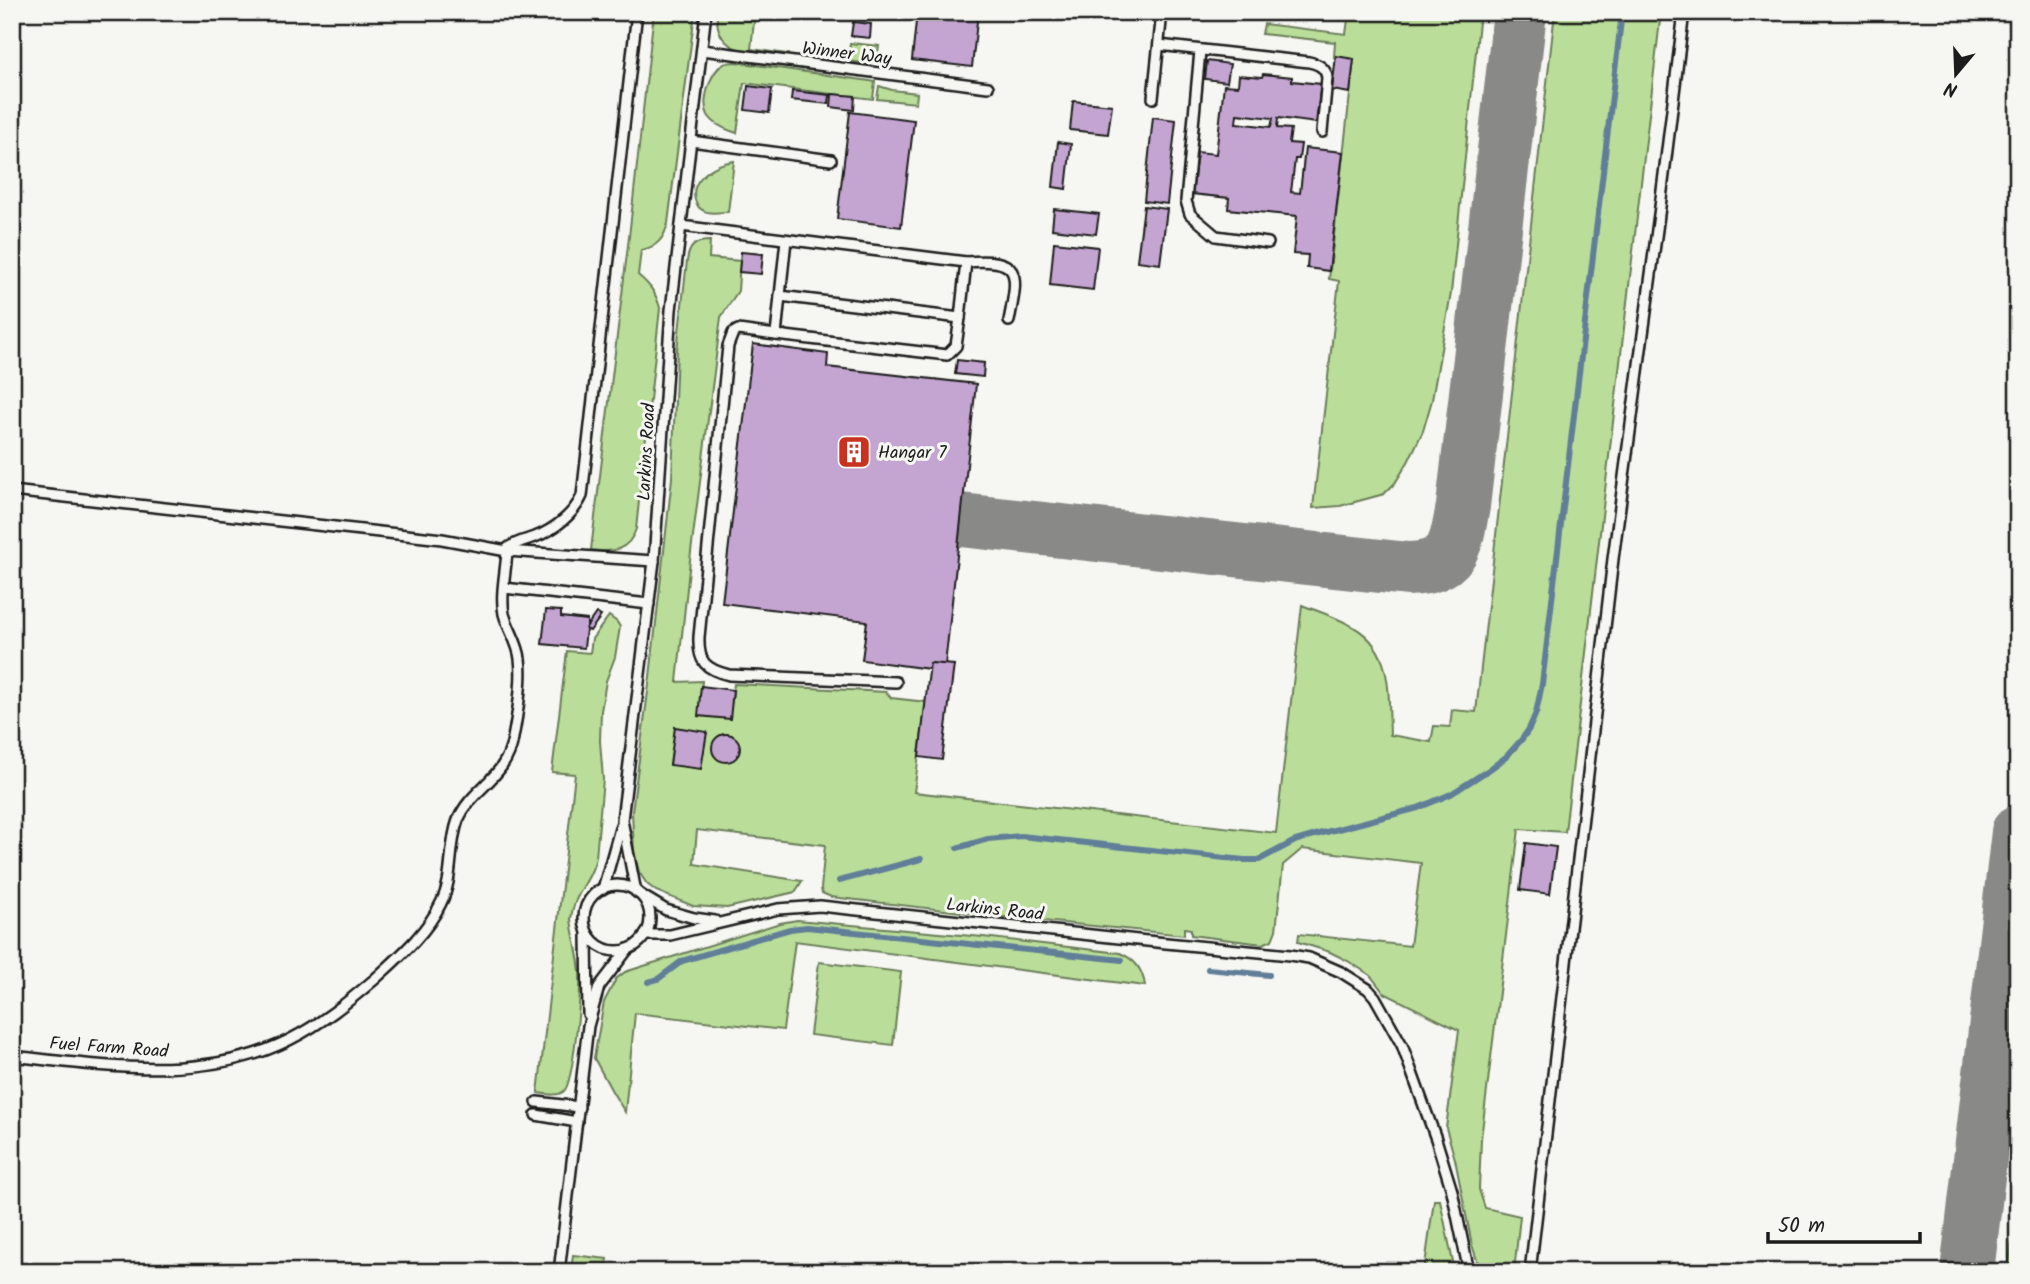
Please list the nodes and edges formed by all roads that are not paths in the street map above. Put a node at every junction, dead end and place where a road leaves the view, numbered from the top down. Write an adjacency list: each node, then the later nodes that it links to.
1 (637, 12): 22 (lane)
2 (706, 12): 6 (lane, Larkins Road)
3 (1161, 12): 5 (lane)
4 (1684, 12): 42 (lane)
5 (1159, 45): 7 (lane); 9 (lane)
6 (702, 50): 8 (lane, Winner Way); 11 (lane, Larkins Road)
7 (1200, 51): 10 (lane); 15 (lane)
8 (988, 87)
9 (1153, 98)
10 (1322, 132)
11 (691, 141): 12 (lane); 13 (lane, Larkins Road)
12 (831, 160)
13 (681, 226): 14 (lane); 23 (lane, Larkins Road)
14 (786, 240): 16 (lane); 17 (lane)
15 (1268, 243)
16 (966, 262): 18 (lane); 19 (lane)
17 (780, 296): 18 (lane); 20 (lane)
18 (960, 318): 20 (lane)
19 (1009, 321)
20 (776, 335): 26 (lane)
21 (12, 491): 22 (lane)
22 (508, 551): 23 (lane); 24 (lane, Fuel Farm Road)
23 (654, 561): 25 (lane, Larkins Road)
24 (504, 589): 25 (lane); 35 (lane, Fuel Farm Road)
25 (649, 604): 27 (lane, Larkins Road)
26 (896, 682)
27 (622, 820): 28 (lane); 29 (lane, Larkins Road)
28 (603, 889): 29 (lane); 31 (lane)
29 (636, 892): 30 (lane); 32 (lane)
30 (723, 922): 32 (lane, Larkins Road); 41 (lane, Larkins Road)
31 (586, 931): 33 (lane); 34 (lane)
32 (645, 935): 33 (lane)
33 (628, 949): 34 (lane)
34 (588, 1026): 37 (lane)
35 (12, 1056)
36 (537, 1102): 37 (lane)
37 (579, 1107): 39 (lane)
38 (536, 1115): 39 (lane)
39 (577, 1122): 40 (lane)
40 (559, 1272)
41 (1469, 1272)
42 (1530, 1272)

